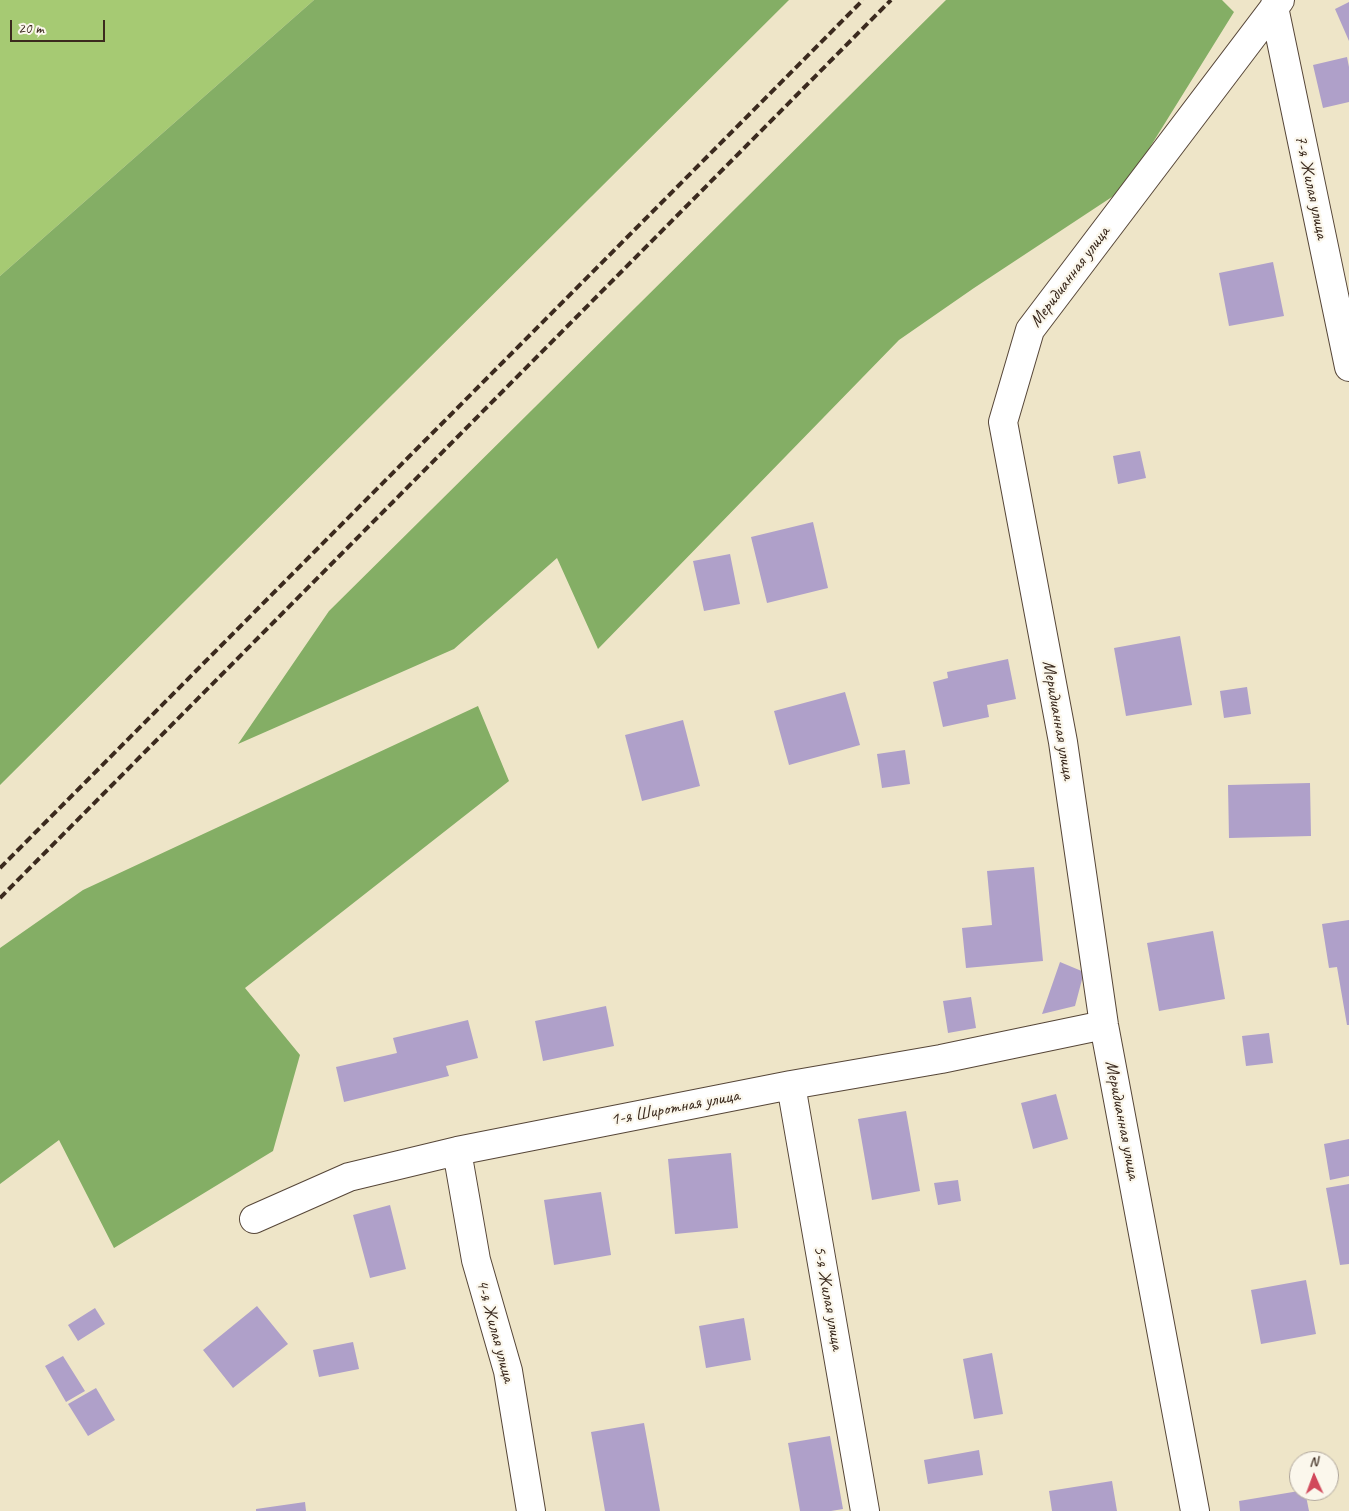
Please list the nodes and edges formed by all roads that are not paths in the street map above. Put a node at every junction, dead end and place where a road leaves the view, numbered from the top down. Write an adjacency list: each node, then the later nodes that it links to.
1 (1277, 4): 2 (street, 7-я Жилая улица); 3 (street, Меридианная улица)
2 (1349, 367)
3 (1104, 1025): 4 (street, 1-я Широтная улица); 9 (street, Меридианная улица)
4 (791, 1085): 5 (street, 1-я Широтная улица); 8 (street, 5-я Жилая улица)
5 (457, 1151): 6 (street, 1-я Широтная улица); 7 (street, 4-я Жилая улица)
6 (254, 1220)
7 (531, 1511)
8 (865, 1511)
9 (1195, 1511)

